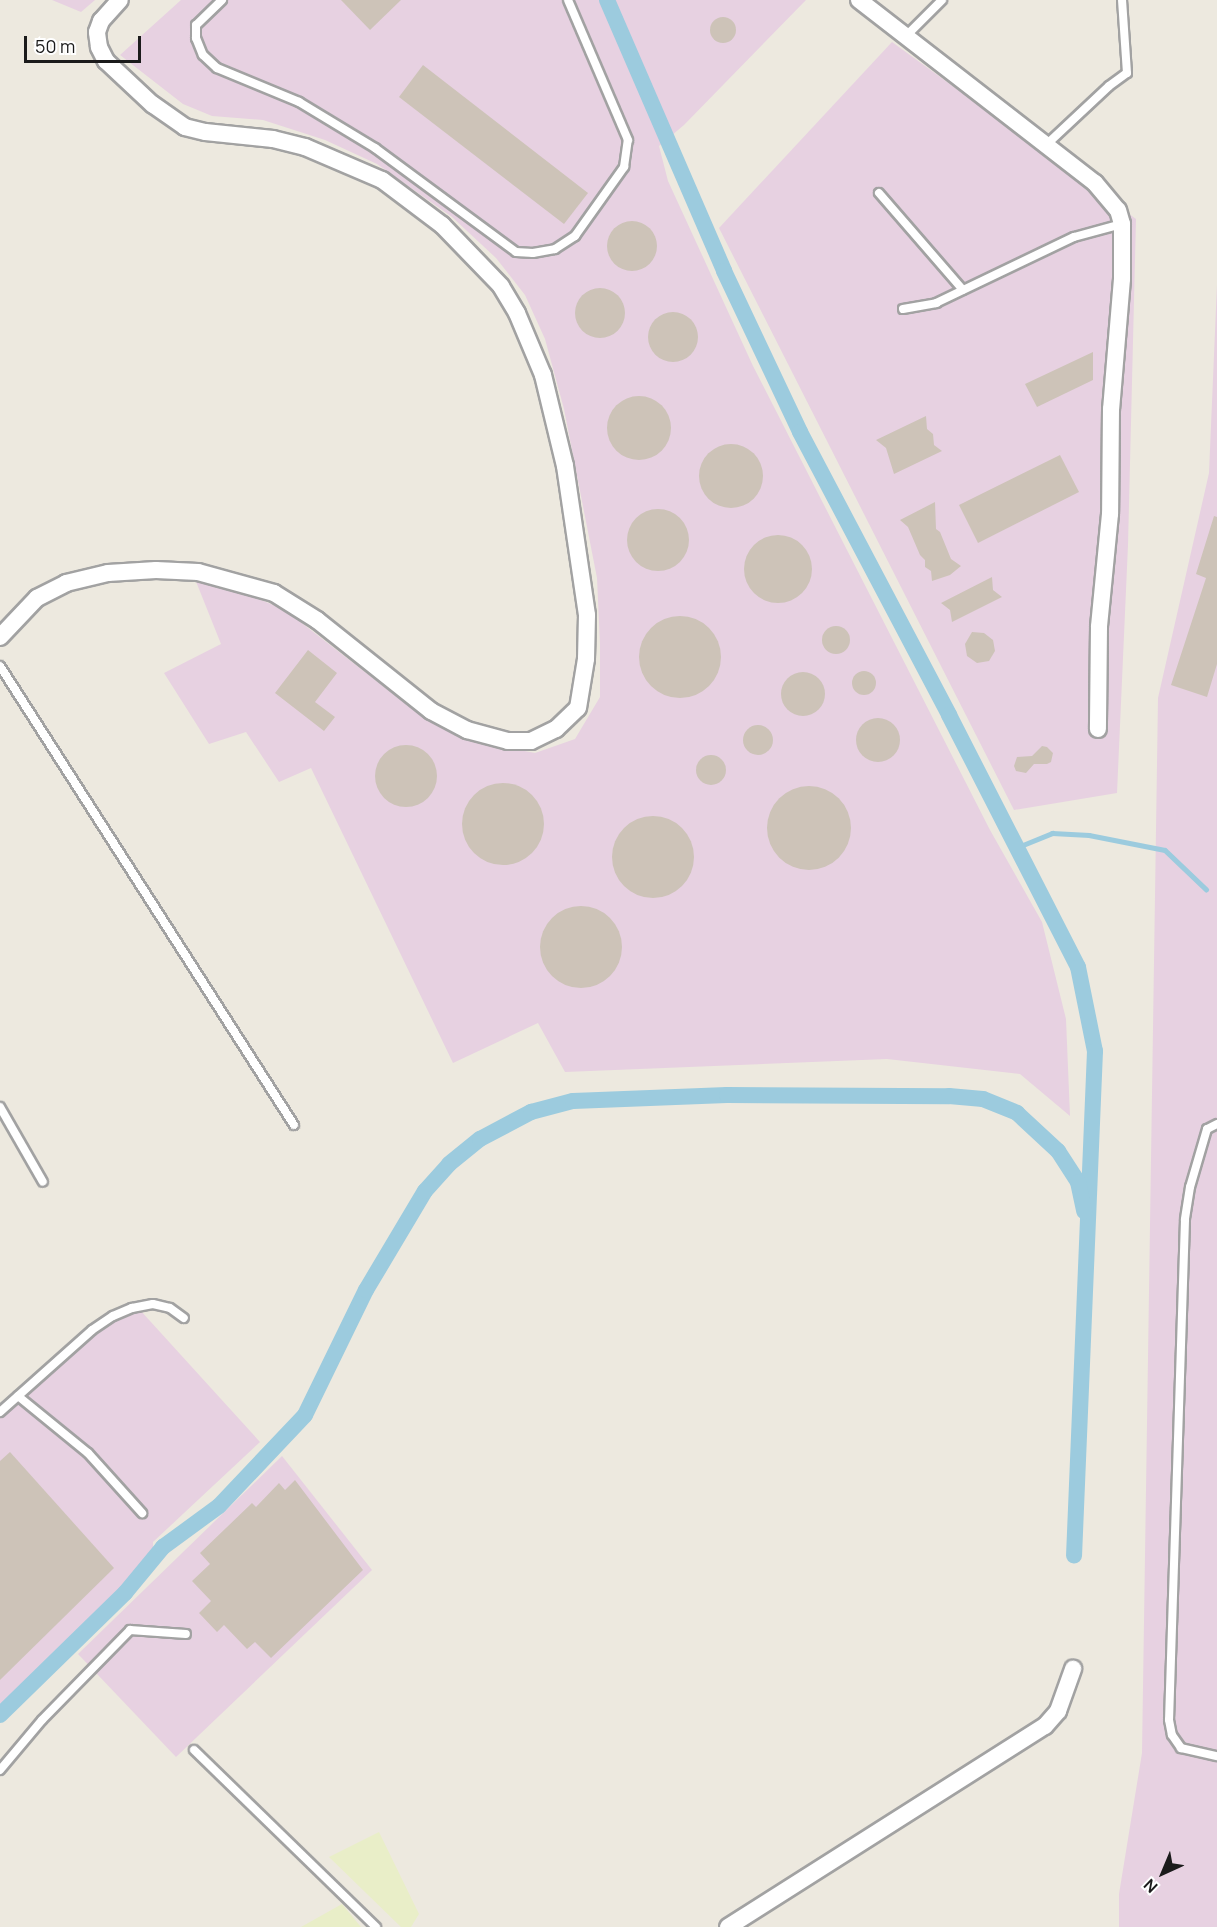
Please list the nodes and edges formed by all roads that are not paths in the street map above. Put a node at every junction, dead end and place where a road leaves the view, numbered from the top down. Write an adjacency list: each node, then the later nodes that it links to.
1 (120, 0): 13 (street)
2 (222, 0): 3 (lane)
3 (568, 0)
4 (859, 0): 7 (street)
5 (942, 0): 7 (lane)
6 (1122, 0): 8 (lane)
7 (906, 36): 8 (street)
8 (1046, 145): 10 (street)
9 (879, 193): 11 (lane)
10 (1122, 224): 11 (lane); 15 (street)
11 (963, 290): 12 (lane)
12 (903, 309)
13 (0, 637)
14 (0, 666): 18 (lane)
15 (1098, 729)
16 (0, 1107): 19 (lane)
17 (1217, 1124): 27 (lane)
18 (294, 1125)
19 (43, 1182)
20 (184, 1318): 21 (lane)
21 (18, 1396): 22 (lane); 23 (lane)
22 (0, 1412)
23 (142, 1512)
24 (186, 1634): 28 (lane)
25 (1073, 1669): 30 (street)
26 (194, 1750): 29 (lane)
27 (1217, 1756)
28 (0, 1770)
29 (376, 1927)
30 (728, 1927)

